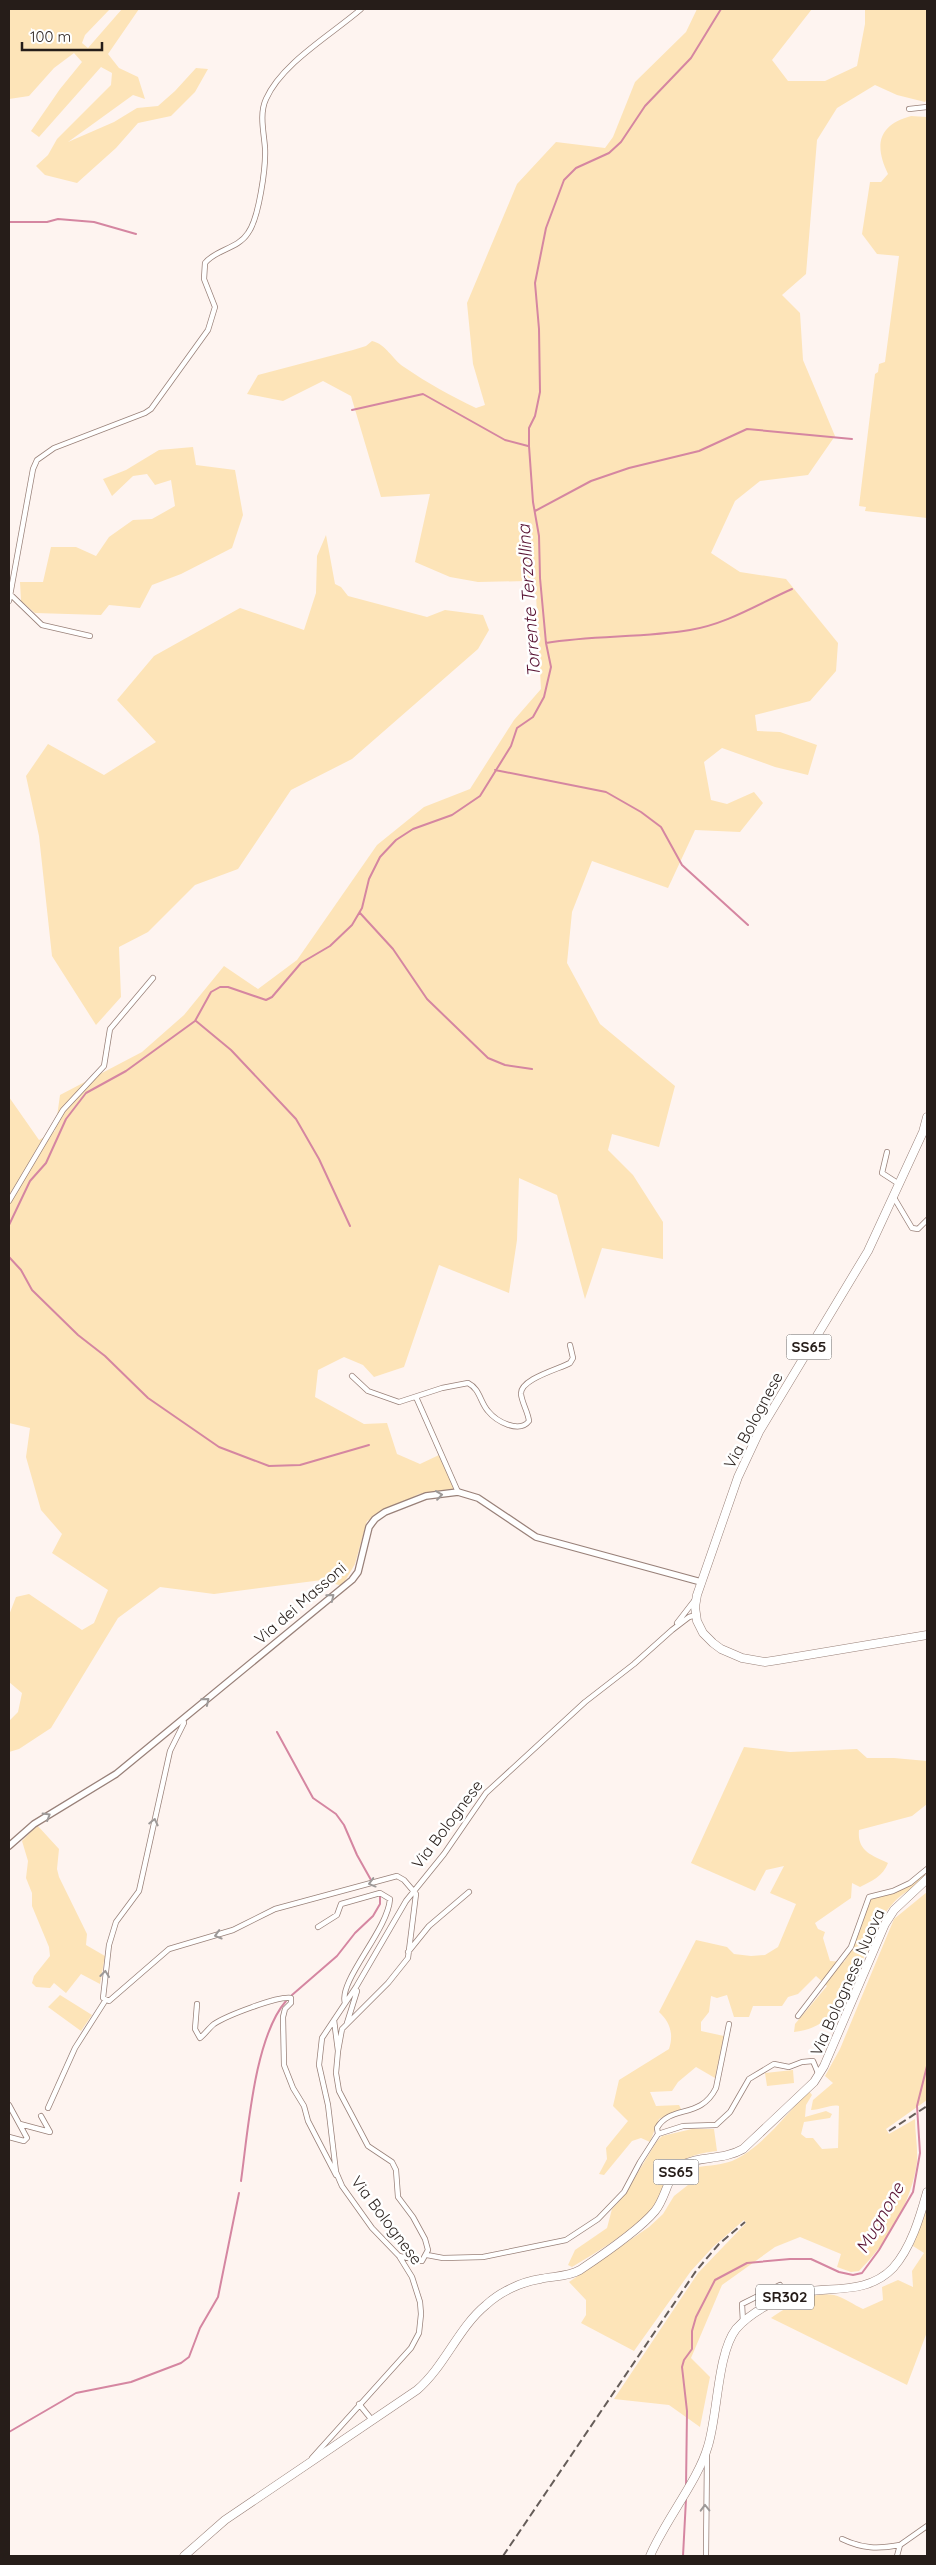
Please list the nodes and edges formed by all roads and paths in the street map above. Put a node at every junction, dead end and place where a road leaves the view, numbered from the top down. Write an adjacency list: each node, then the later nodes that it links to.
1 (361, 9): 4 (street)
2 (927, 107): 3 (street)
3 (909, 109)
4 (11, 595): 5 (street); 6 (street)
5 (9, 600)
6 (90, 636)
7 (153, 978): 12 (street)
8 (927, 1117): 10 (main road, Via Bolognese / SS65)
9 (887, 1152): 10 (street)
10 (899, 1184): 11 (main road, Via Bolognese / SS65)
11 (894, 1196): 13 (street); 18 (main road, Via Bolognese / SS65)
12 (9, 1201)
13 (927, 1220)
14 (570, 1345): 16 (street)
15 (352, 1376): 16 (street)
16 (416, 1396): 17 (street)
17 (458, 1492): 18 (street, Via dei Massoni); 24 (street, Via dei Massoni, one-way to 17)
18 (701, 1582): 19 (main road, Via Bolognese / SS65)
19 (697, 1596): 20 (street, Via Bolognese); 21 (main road, SS65)
20 (688, 1610): 21 (street); 22 (street, Via Bolognese)
21 (694, 1616): 22 (street, Via Bolognese); 23 (main road)
22 (672, 1630): 28 (street, Via Bolognese)
23 (927, 1635)
24 (184, 1720): 25 (street, Via dei Massoni, one-way to 24); 33 (street, one-way to 24)
25 (9, 1846)
26 (927, 1869): 36 (street)
27 (927, 1879): 41 (main road, Via Bolognese Nuova / SS65)
28 (414, 1891): 31 (street); 33 (street, one-way to 33); 34 (street, Via Bolognese)
29 (469, 1892): 31 (street)
30 (318, 1927): 34 (street, Via Bolognese)
31 (408, 1952): 38 (street)
32 (357, 1991): 38 (street)
33 (105, 2001): 43 (street)
34 (345, 2003): 37 (street, Via Bolognese)
35 (197, 2004): 48 (street, Via Bolognese)
36 (798, 2016)
37 (334, 2020): 40 (street); 48 (street, Via Bolognese)
38 (347, 2024): 40 (street)
39 (729, 2024): 46 (street)
40 (338, 2052): 50 (street)
41 (819, 2075): 46 (street); 55 (main road, Via Bolognese Nuova / SS65)
42 (9, 2105): 45 (street)
43 (48, 2108)
44 (41, 2116): 45 (street)
45 (20, 2124): 47 (street)
46 (658, 2134): 50 (street)
47 (9, 2137)
48 (339, 2178): 51 (street, Via Bolognese)
49 (927, 2192): 53 (main road, SR302)
50 (427, 2255): 51 (street)
51 (399, 2256): 54 (street, Via Bolognese)
52 (780, 2285): 53 (street)
53 (743, 2323): 56 (main road, SR302)
54 (359, 2404): 55 (street); 57 (street, Via Bolognese)
55 (372, 2420): 57 (main road, Via Bolognese Nuova)
56 (708, 2448): 62 (main road, SR302); 63 (street, one-way to 56)
57 (306, 2465): 61 (main road, Via Bolognese)
58 (927, 2526): 60 (street)
59 (842, 2539): 60 (street)
60 (900, 2545): 64 (street)
61 (184, 2556)
62 (650, 2556)
63 (706, 2556)
64 (897, 2556)

